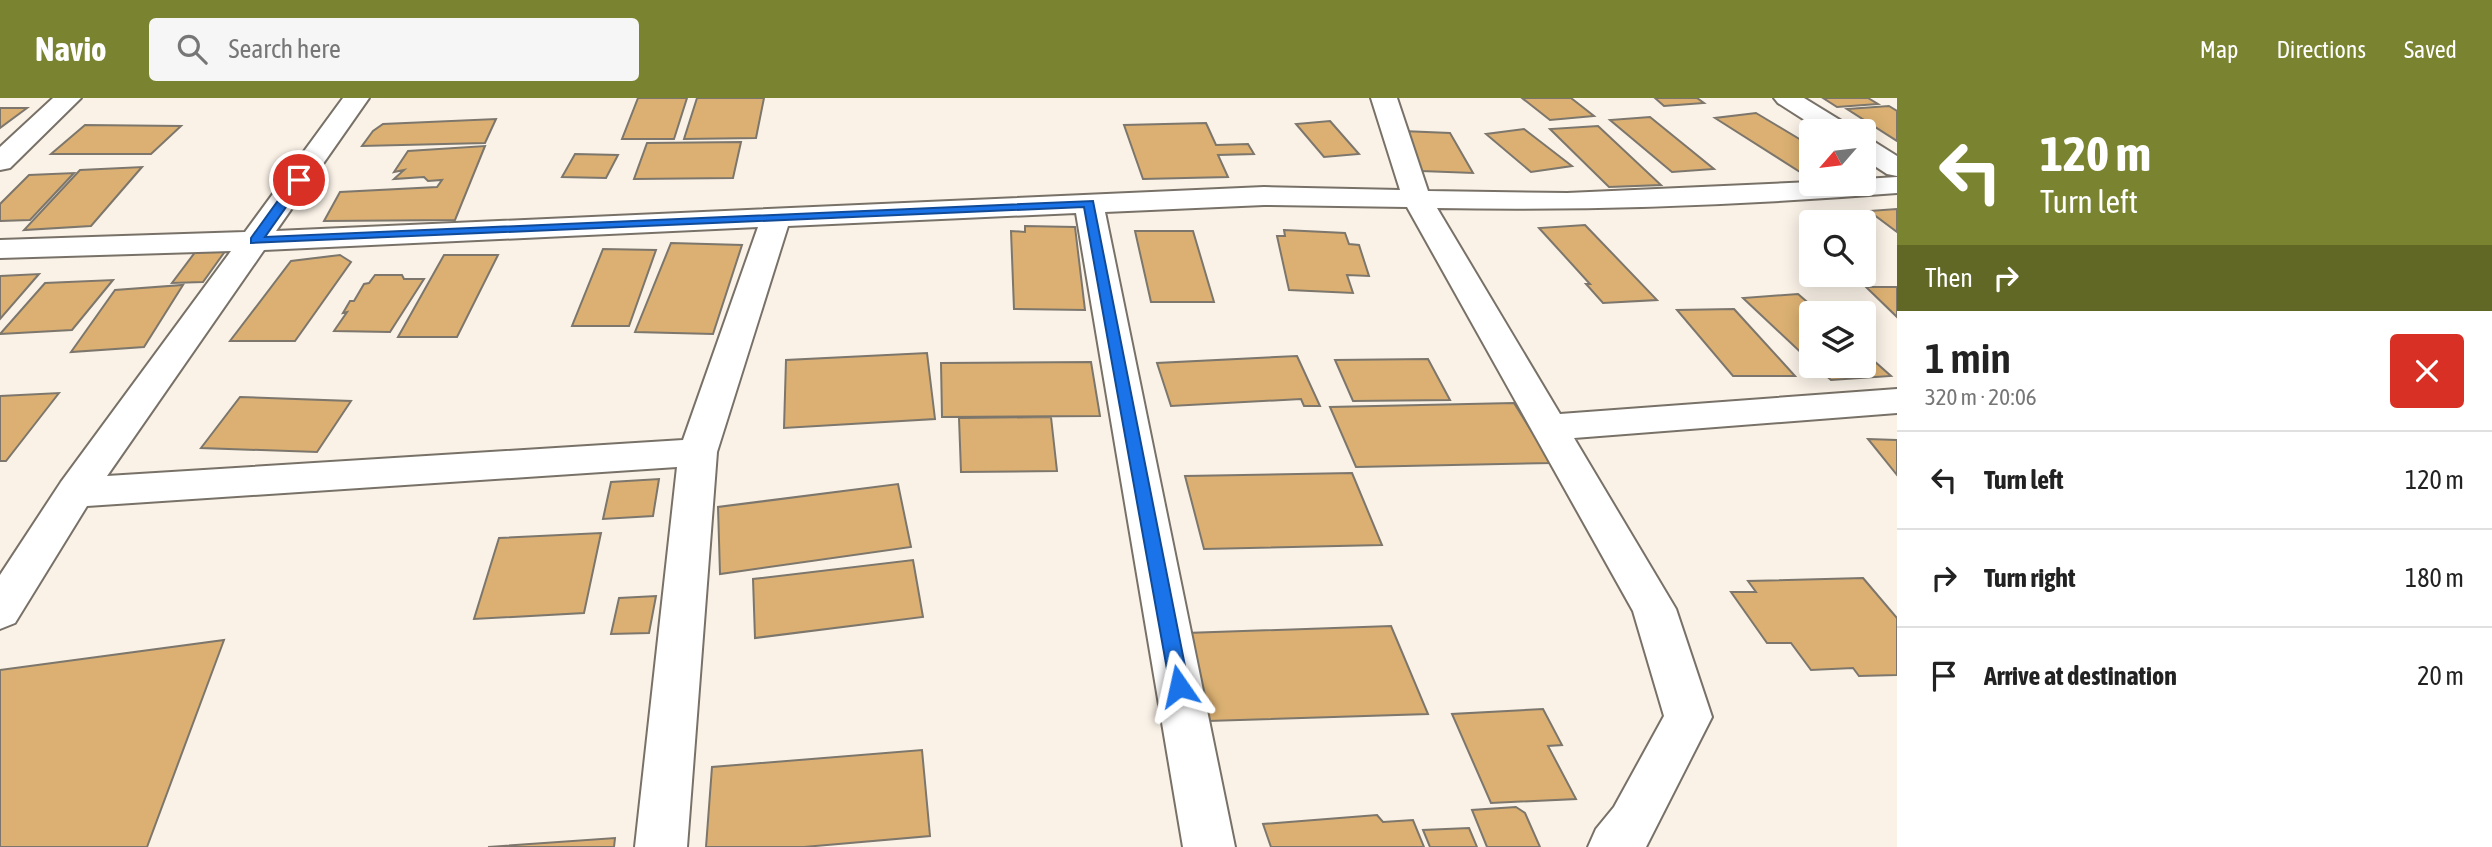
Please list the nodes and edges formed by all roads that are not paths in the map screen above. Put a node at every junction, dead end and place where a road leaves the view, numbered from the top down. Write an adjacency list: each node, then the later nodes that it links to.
1 (68, 98): 7 (street)
2 (356, 98): 13 (street)
3 (1384, 98): 10 (street)
4 (1787, 98): 5 (street)
5 (1820, 119)
6 (1876, 155): 8 (street)
7 (0, 162)
8 (1897, 168)
9 (1897, 185): 10 (street)
10 (1417, 199): 11 (street); 16 (street)
11 (1089, 204): 12 (street); 21 (street)
12 (777, 216): 13 (street); 17 (street)
13 (256, 241): 14 (street); 18 (street)
14 (0, 249)
15 (1897, 401): 16 (street)
16 (1549, 427): 22 (street)
17 (698, 452): 18 (street); 20 (street)
18 (75, 492): 19 (street)
19 (0, 611)
20 (661, 847)
21 (1209, 847)
22 (1614, 847)

